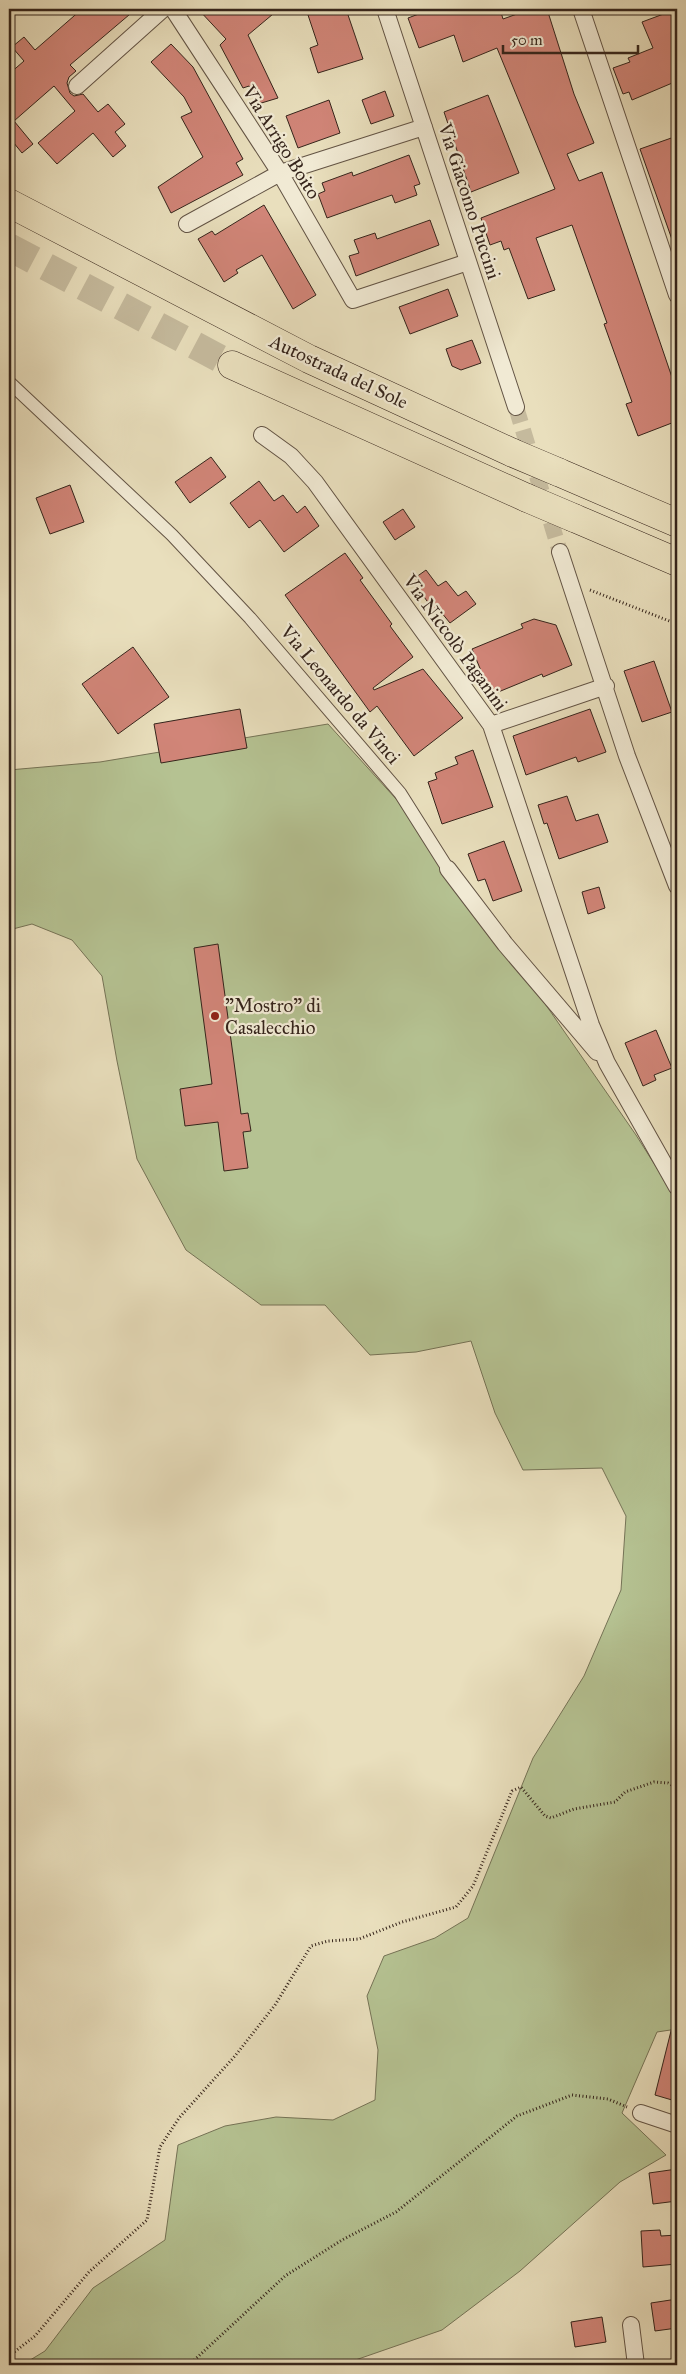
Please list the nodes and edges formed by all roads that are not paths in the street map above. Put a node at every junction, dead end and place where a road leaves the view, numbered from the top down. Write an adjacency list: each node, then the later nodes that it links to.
1 (164, 9): 5 (street)
2 (173, 9): 7 (street, Via Arrigo Boito)
3 (385, 9): 6 (street, Via Giacomo Puccini)
4 (581, 9): 11 (street)
5 (77, 86)
6 (424, 127): 7 (street); 10 (street, Via Giacomo Puccini)
7 (280, 173): 9 (street); 10 (street, Via Arrigo Boito)
8 (9, 203): 16 (highway, Autostrada del Sole, bridge)
9 (186, 224)
10 (468, 262): 14 (street, Via Giacomo Puccini)
11 (677, 294)
12 (232, 365): 18 (highway, Autostrada del Sole, bridge)
13 (9, 382): 21 (street, Via Leonardo da Vinci)
14 (516, 407)
15 (262, 435): 20 (street, Via Niccolò Paganini)
16 (677, 522)
17 (560, 552): 19 (street)
18 (677, 562)
19 (606, 686): 20 (street); 22 (street)
20 (491, 725): 23 (street, Via Niccolò Paganini)
21 (448, 869): 24 (street, Via Leonardo da Vinci)
22 (677, 886)
23 (591, 1024): 24 (street, Via Leonardo da Vinci)
24 (607, 1063): 25 (street, Via Leonardo da Vinci)
25 (677, 1187)
26 (641, 2113): 27 (street)
27 (677, 2125)
28 (631, 2325): 29 (street)
29 (636, 2365)

